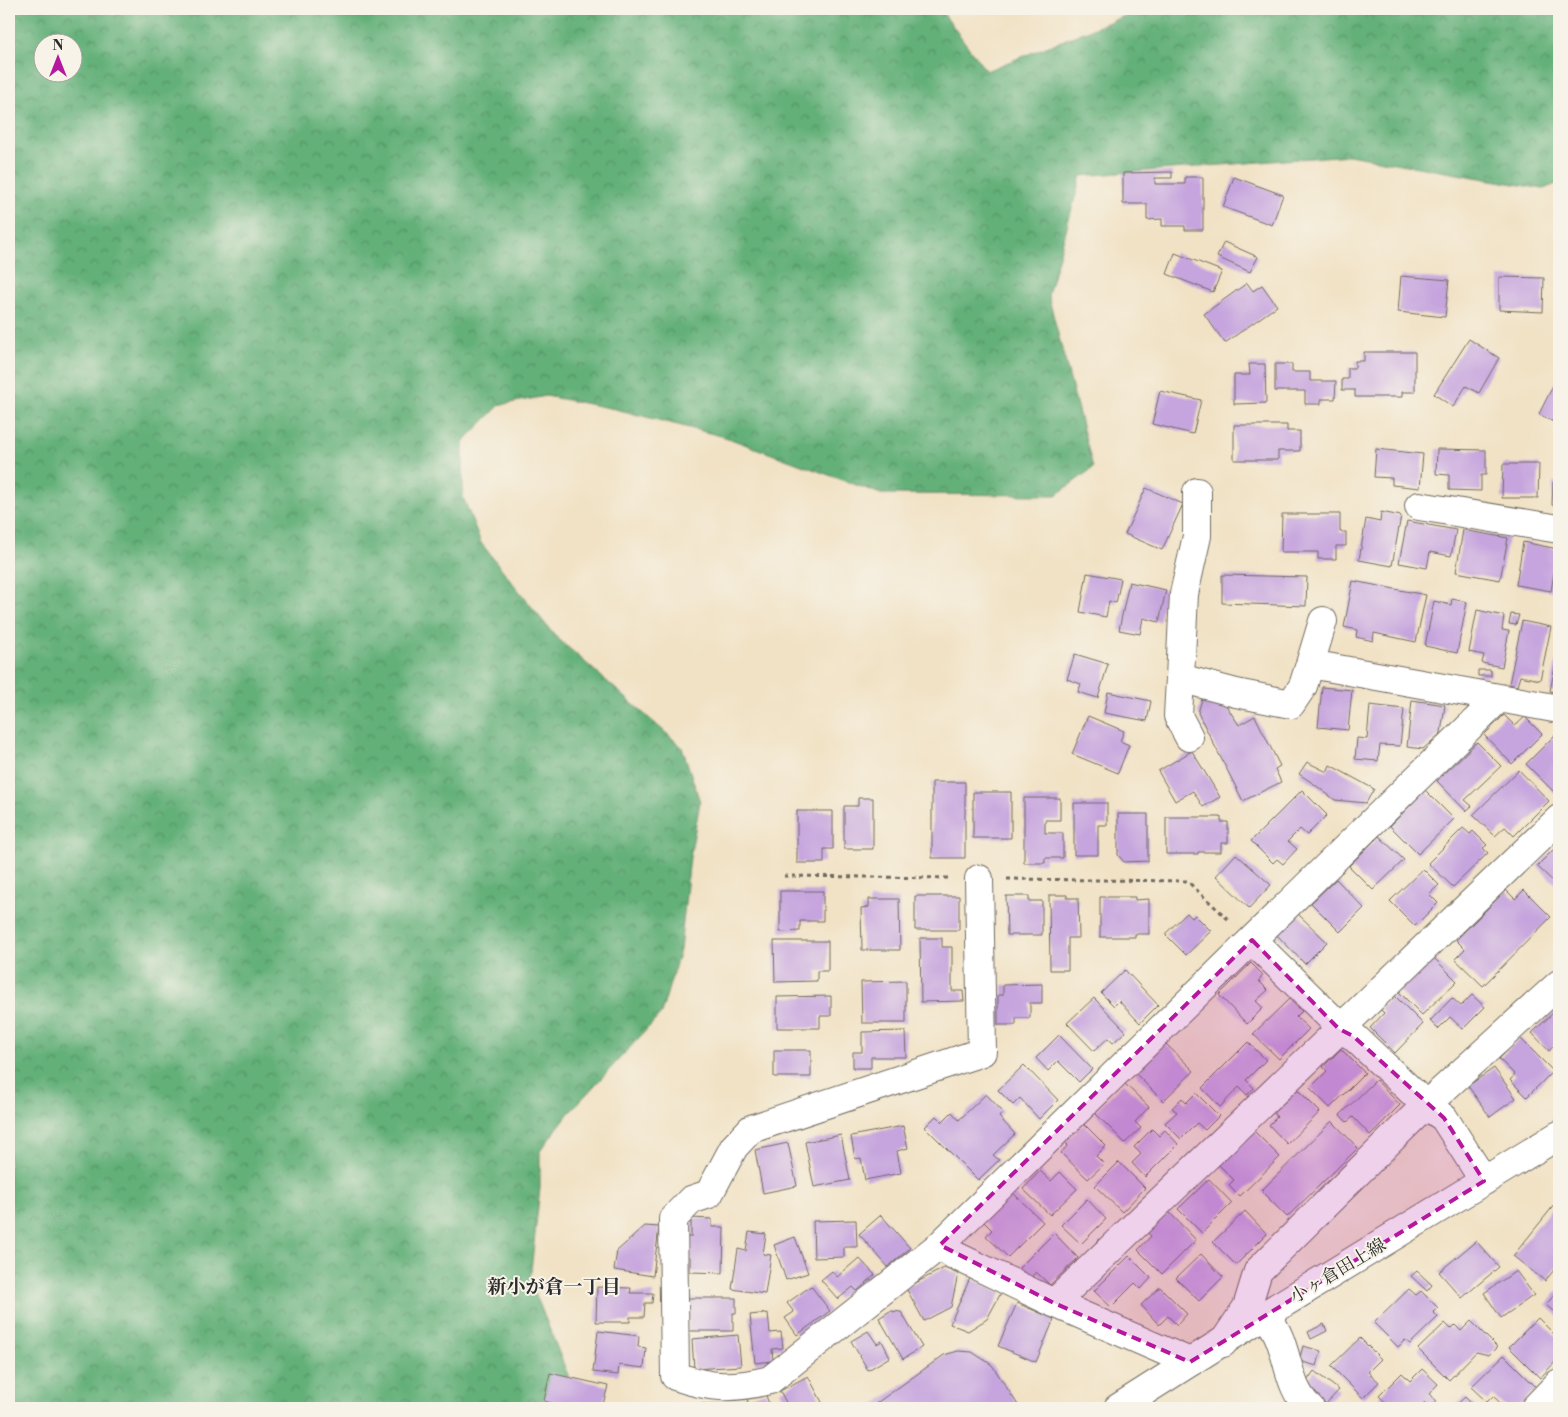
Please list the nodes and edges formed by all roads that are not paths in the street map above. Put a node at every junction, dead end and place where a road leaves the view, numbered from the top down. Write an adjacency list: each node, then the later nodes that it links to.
1 (1197, 492): 6 (street)
2 (1419, 506): 3 (street)
3 (1559, 529)
4 (1323, 621): 5 (street)
5 (1310, 664): 6 (street); 7 (street)
6 (1180, 678): 9 (street)
7 (1499, 698): 8 (street); 12 (street)
8 (1559, 709)
9 (1188, 737)
10 (1559, 820): 14 (street)
11 (979, 878): 18 (street)
12 (1252, 940): 14 (street); 18 (street)
13 (1559, 984): 15 (street)
14 (1339, 1029): 15 (street); 19 (street)
15 (1426, 1105): 17 (street); 21 (street)
16 (1559, 1135): 17 (street, 小ヶ倉田上線)
17 (1484, 1181): 20 (street, 小ヶ倉田上線)
18 (940, 1245): 19 (street)
19 (1054, 1303): 22 (street)
20 (1266, 1314): 21 (street, 小ヶ倉田上線); 25 (street)
21 (1223, 1343): 22 (street, 小ヶ倉田上線)
22 (1190, 1362): 24 (street, 小ヶ倉田上線)
23 (1559, 1383): 26 (street)
24 (1126, 1406)
25 (1310, 1408)
26 (1535, 1408)

